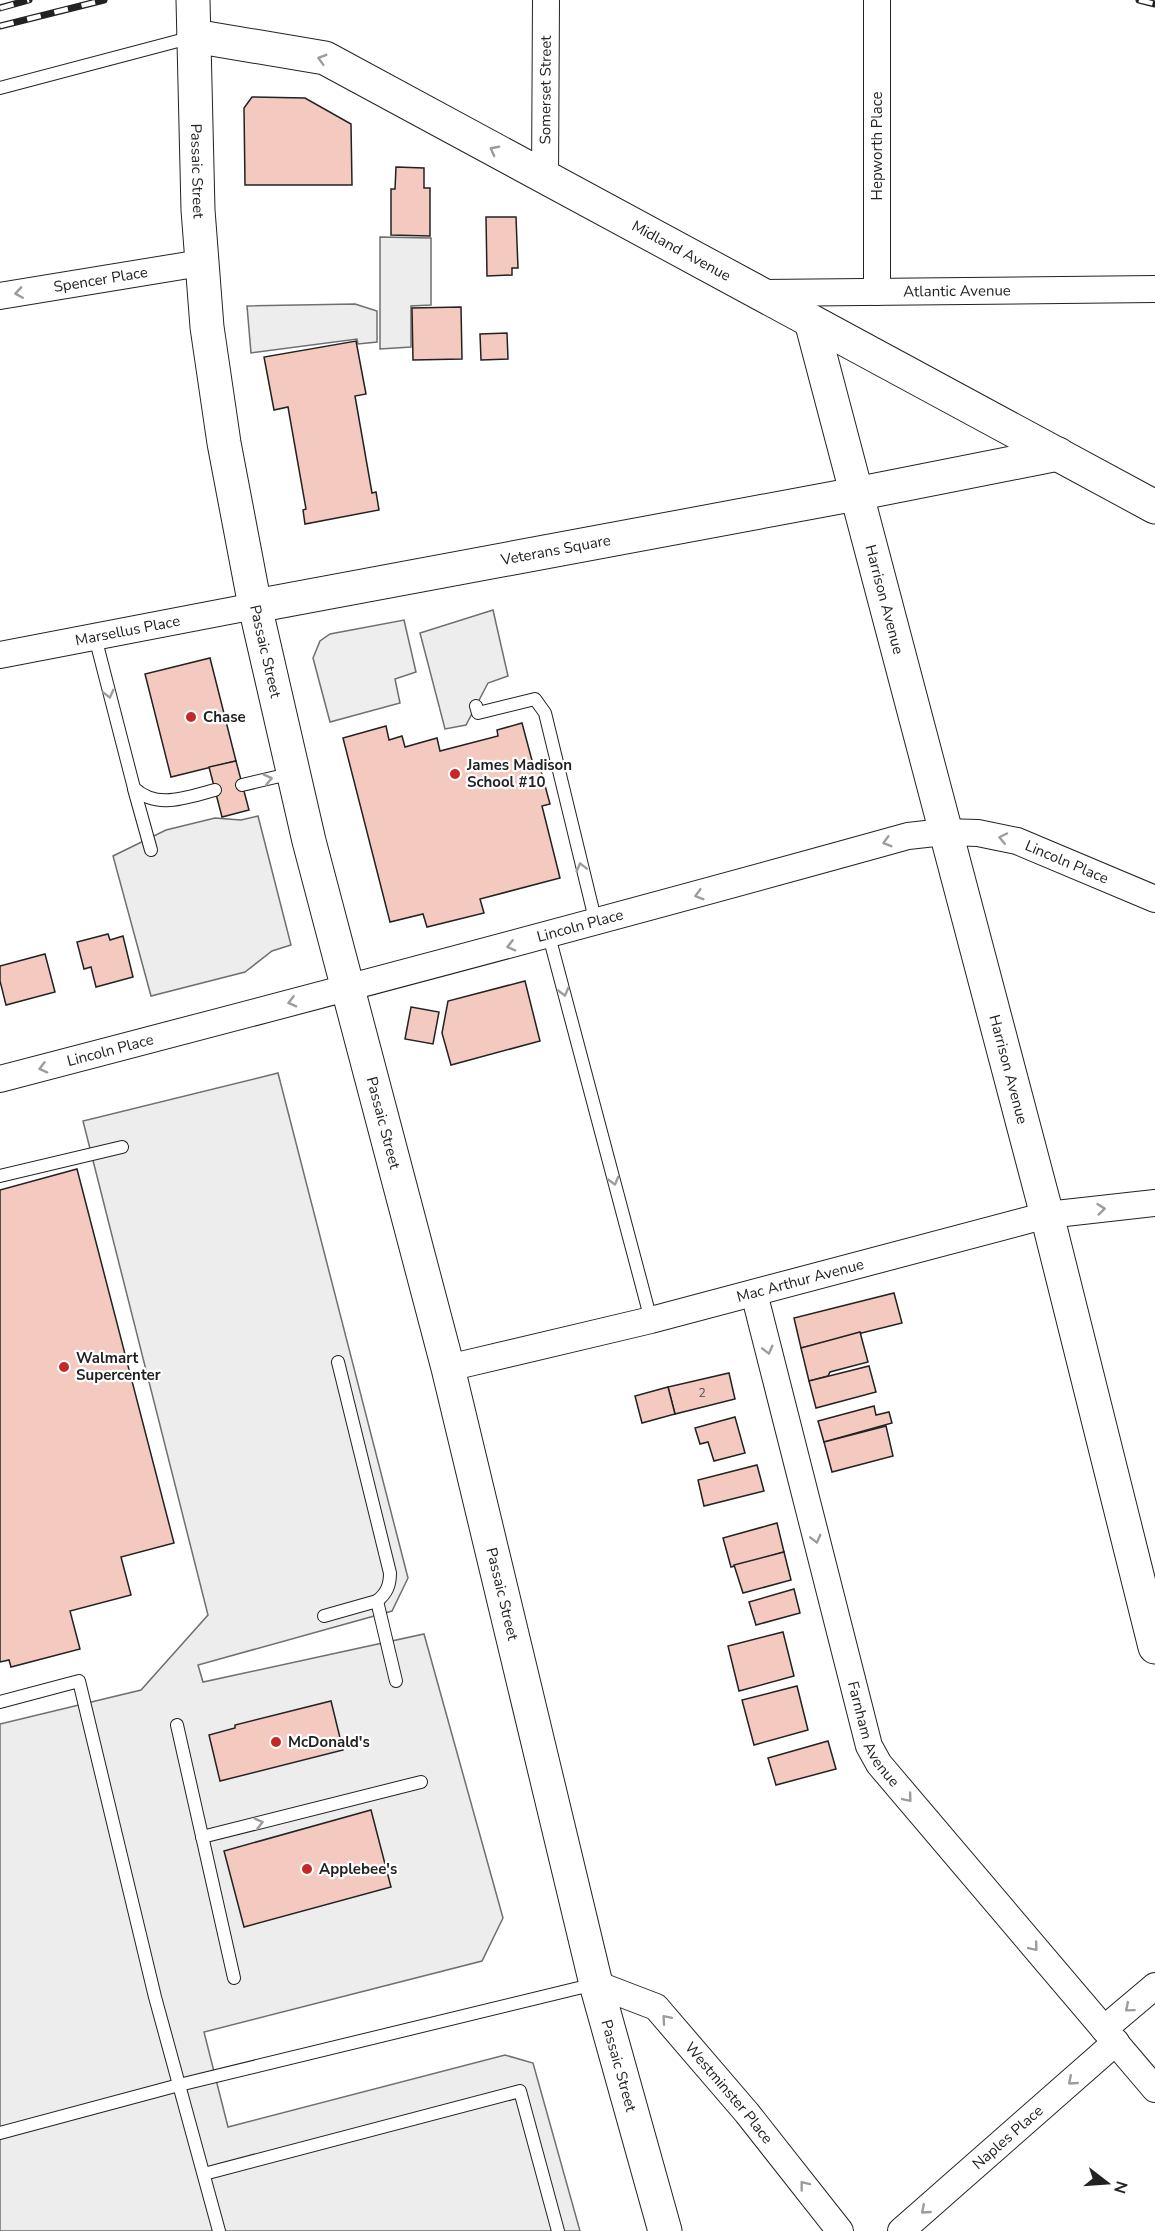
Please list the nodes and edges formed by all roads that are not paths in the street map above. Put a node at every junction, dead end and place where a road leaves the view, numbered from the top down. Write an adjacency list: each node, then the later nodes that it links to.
1 (193, 0): 4 (street, Passaic Street)
2 (546, 0): 6 (street, Somerset Street)
3 (877, 0): 9 (street, Hepworth Place)
4 (194, 36): 5 (lane); 6 (street, Midland Avenue, one-way to 4); 7 (street, Passaic Street)
5 (0, 88)
6 (545, 178): 10 (street, Midland Avenue)
7 (201, 263): 11 (street, Spencer Place, one-way to 11); 16 (street, Passaic Street)
8 (1155, 289): 9 (street, Atlantic Avenue)
9 (877, 292): 10 (street, Atlantic Avenue)
10 (759, 293): 12 (street, Midland Avenue)
11 (0, 296)
12 (811, 321): 13 (street, Midland Avenue); 14 (street)
13 (1058, 454): 14 (street, Veterans Square); 15 (street, Midland Avenue)
14 (856, 494): 16 (street, Veterans Square); 24 (street, Harrison Avenue)
15 (1155, 507)
16 (255, 606): 17 (street, Marsellus Place); 20 (street, Passaic Street)
17 (95, 638): 18 (street, Marsellus Place); 22 (lane, one-way to 22)
18 (0, 655)
19 (476, 706): 27 (lane, one-way to 19)
20 (294, 773): 21 (lane, one-way to 20); 29 (street, Passaic Street)
21 (242, 785)
22 (134, 788): 23 (lane); 25 (lane)
23 (215, 790)
24 (944, 832): 26 (street, Lincoln Place, one-way to 24); 27 (street, Lincoln Place, one-way to 27); 34 (street, Harrison Avenue)
25 (151, 850)
26 (1155, 898)
27 (596, 923): 28 (street, Lincoln Place)
28 (549, 936): 29 (street, Lincoln Place, one-way to 29); 36 (lane, one-way to 36)
29 (349, 987): 30 (street, Lincoln Place, one-way to 30); 38 (street, Passaic Street)
30 (0, 1079)
31 (122, 1147): 32 (lane)
32 (0, 1176)
33 (1155, 1203): 34 (street, Mac Arthur Avenue, one-way to 33)
34 (1047, 1215): 35 (street, Mac Arthur Avenue); 41 (street, Harrison Avenue)
35 (754, 1293): 36 (street, Mac Arthur Avenue); 50 (street, Farnham Avenue, one-way to 50)
36 (651, 1320): 38 (street, Mac Arthur Avenue)
37 (338, 1362): 39 (lane)
38 (448, 1368): 48 (street, Passaic Street)
39 (377, 1601): 40 (lane); 42 (lane)
40 (324, 1616)
41 (1155, 1647)
42 (396, 1681)
43 (0, 1702): 51 (lane)
44 (177, 1725): 46 (lane)
45 (421, 1782): 46 (lane, one-way to 45)
46 (202, 1837): 47 (lane)
47 (234, 1978)
48 (596, 1984): 51 (lane); 57 (street, Passaic Street); 58 (street, Westminster Place, one-way to 48)
49 (1155, 1986): 50 (street, Naples Place, one-way to 50)
50 (1110, 2036): 52 (street, Farnham Avenue); 59 (street, Naples Place, one-way to 59)
51 (179, 2085): 53 (lane); 54 (lane)
52 (1155, 2089)
53 (0, 2133)
54 (204, 2174): 55 (lane); 56 (lane)
55 (219, 2231)
56 (558, 2231)
57 (665, 2231)
58 (840, 2231)
59 (900, 2231)

